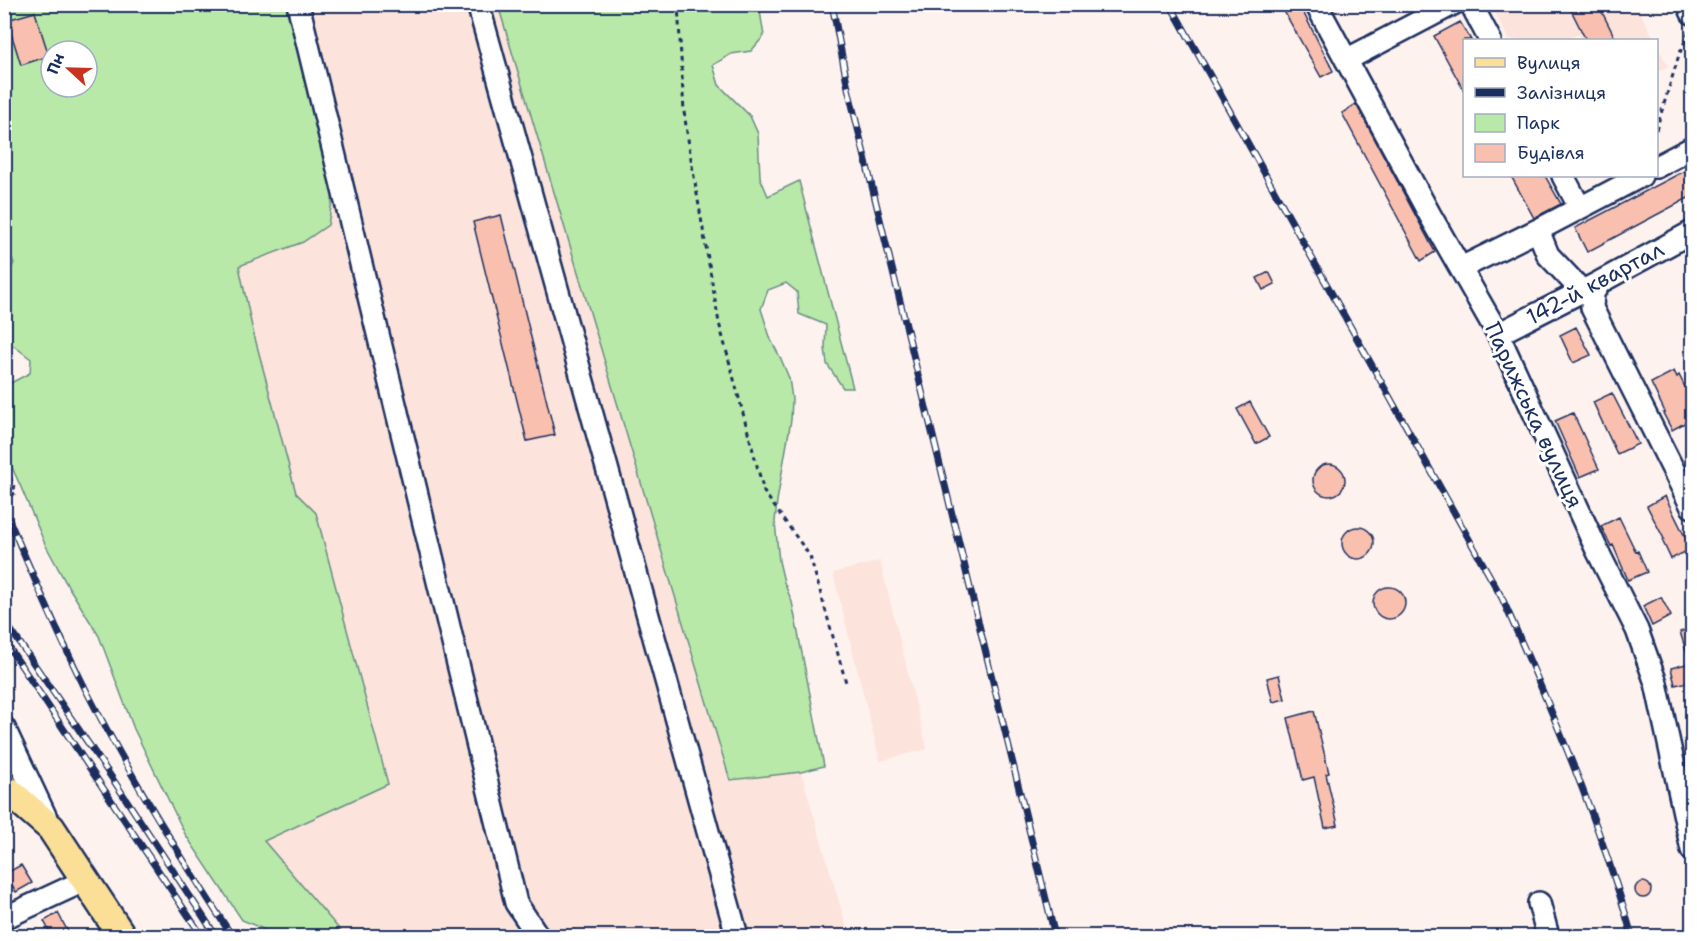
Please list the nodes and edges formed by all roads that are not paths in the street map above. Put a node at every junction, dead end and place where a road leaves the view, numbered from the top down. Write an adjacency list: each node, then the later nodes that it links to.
1 (298, 4): 30 (street)
2 (478, 4): 31 (street)
3 (1316, 4): 9 (street, Парижська вулиця)
4 (1453, 4): 9 (street)
5 (1471, 4): 8 (street)
6 (1688, 4): 7 (street)
7 (1692, 13)
8 (1490, 39)
9 (1346, 60): 17 (street, Парижська вулиця)
10 (1692, 148): 11 (street)
11 (1658, 166)
12 (1564, 177): 14 (street)
13 (1639, 177): 14 (street)
14 (1580, 208): 15 (street)
15 (1538, 230): 17 (street); 18 (street)
16 (1692, 232): 18 (street, 142-й квартал)
17 (1461, 268): 19 (street, Парижська вулиця)
18 (1591, 286): 19 (street, 142-й квартал); 20 (street)
19 (1498, 334): 23 (street, Парижська вулиця)
20 (1692, 507)
21 (4, 728): 24 (street)
22 (4, 786): 24 (main road)
23 (1690, 826): 25 (street, Парижська вулиця)
24 (51, 828): 26 (main road)
25 (1692, 850)
26 (86, 880): 28 (street); 29 (main road)
27 (1539, 903): 32 (street)
28 (4, 918)
29 (122, 936)
30 (538, 936)
31 (737, 936)
32 (1548, 936)

